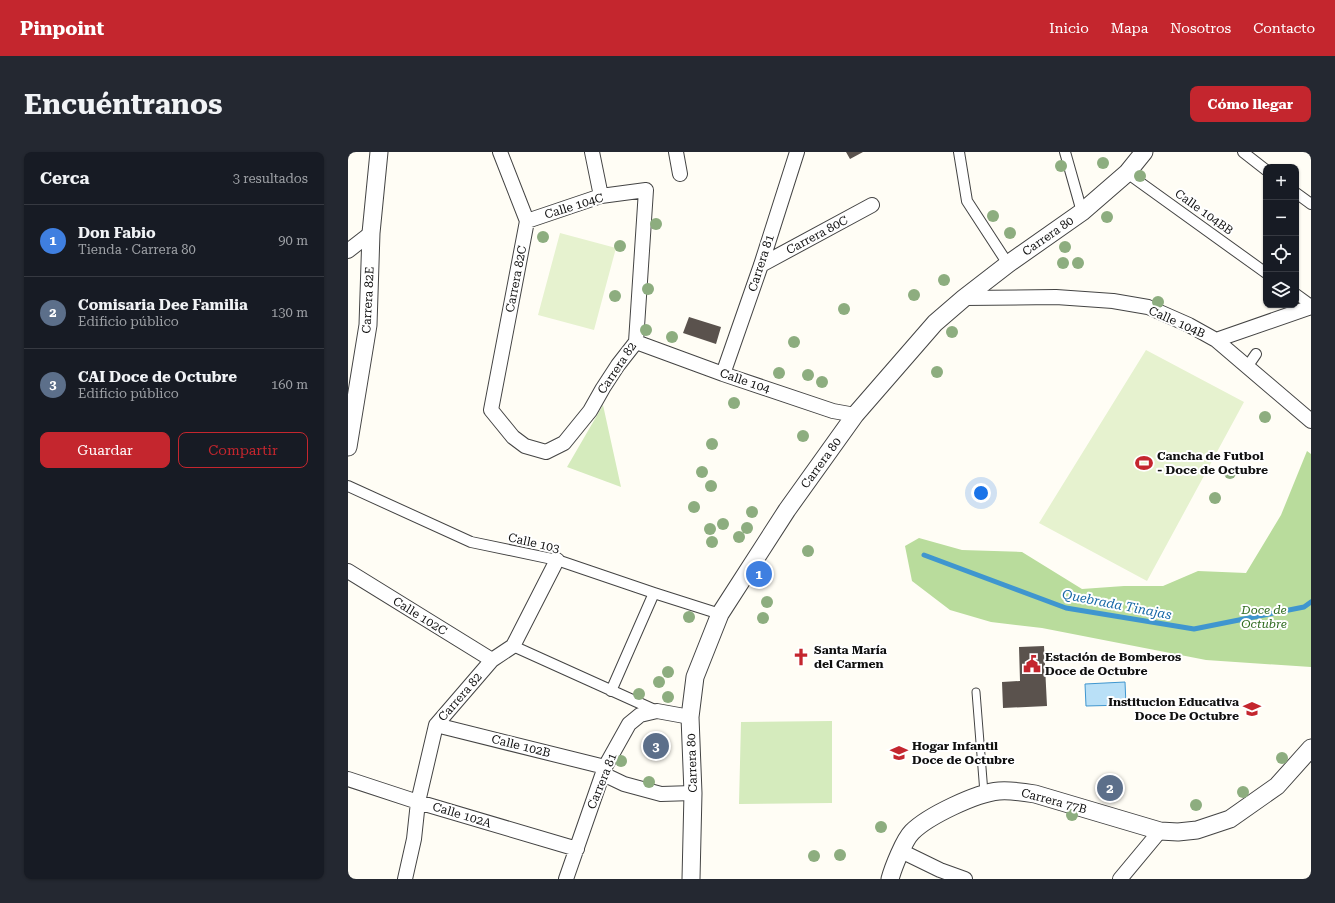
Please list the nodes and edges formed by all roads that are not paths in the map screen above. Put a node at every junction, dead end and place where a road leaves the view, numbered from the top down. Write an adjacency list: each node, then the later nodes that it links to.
1 (378, 152): 20 (street, Carrera 82E)
2 (500, 152): 19 (street)
3 (592, 152): 15 (street)
4 (676, 152): 12 (street)
5 (797, 152): 22 (street, Carrera 81)
6 (959, 152): 23 (street)
7 (1065, 152): 18 (street)
8 (1144, 152): 11 (street, Carrera 80)
9 (1243, 152): 10 (street)
10 (1263, 168)
11 (1127, 173): 18 (street, Carrera 80); 24 (street, Calle 104BB)
12 (680, 174)
13 (646, 190): 15 (street, Calle 104C); 29 (street, Carrera 82)
14 (1299, 195): 16 (street)
15 (601, 196): 19 (street, Calle 104C)
16 (1311, 204)
17 (872, 205): 22 (street, Carrera 80C)
18 (1082, 212): 23 (street, Carrera 80)
19 (527, 221): 33 (street, Carrera 82C)
20 (371, 233): 21 (street); 36 (street, Carrera 82E)
21 (348, 251)
22 (761, 264): 32 (street, Carrera 81)
23 (1008, 264): 26 (street, Carrera 80)
24 (1265, 272)
25 (1299, 296): 27 (street)
26 (964, 298): 28 (street, Calle 104B); 34 (street, Carrera 80)
27 (1311, 306): 28 (street)
28 (1216, 340): 31 (street, Calle 104B)
29 (636, 342): 32 (street, Calle 104); 33 (street, Carrera 82)
30 (1256, 354): 31 (street)
31 (1247, 366): 35 (street, Calle 104B)
32 (723, 374): 34 (street, Calle 104)
33 (491, 410)
34 (855, 415): 41 (street, Carrera 80)
35 (1311, 421)
36 (348, 447)
37 (348, 486): 38 (street, Calle 103)
38 (557, 560): 40 (street, Calle 103); 42 (street, Carrera 82)
39 (348, 571): 43 (street, Calle 102C)
40 (654, 593): 41 (street, Calle 103); 44 (street)
41 (720, 614): 47 (street, Carrera 80)
42 (513, 646): 43 (street, Carrera 82); 44 (street)
43 (492, 660): 48 (street, Carrera 82)
44 (611, 691): 46 (street)
45 (976, 692): 53 (lane)
46 (657, 711): 47 (street, Carrera 81); 50 (street, Carrera 81)
47 (690, 717): 52 (street, Carrera 80)
48 (436, 725): 50 (street, Calle 102B); 54 (street, Carrera 82)
49 (1311, 748): 55 (street, Carrera 77B)
50 (604, 771): 52 (street, Calle 102B); 56 (street, Carrera 81)
51 (348, 779): 54 (street, Calle 102A)
52 (693, 793): 60 (street, Carrera 80)
53 (984, 793): 55 (street, Carrera 77B); 57 (street, Carrera 77B)
54 (418, 802): 56 (street, Calle 102A); 58 (street, Carrera 82)
55 (1160, 831): 63 (street)
56 (577, 849): 59 (street, Carrera 81)
57 (901, 852): 61 (street, Carrera 77B); 62 (street)
58 (405, 879)
59 (566, 879)
60 (691, 879)
61 (890, 879)
62 (965, 879)
63 (1120, 879)

